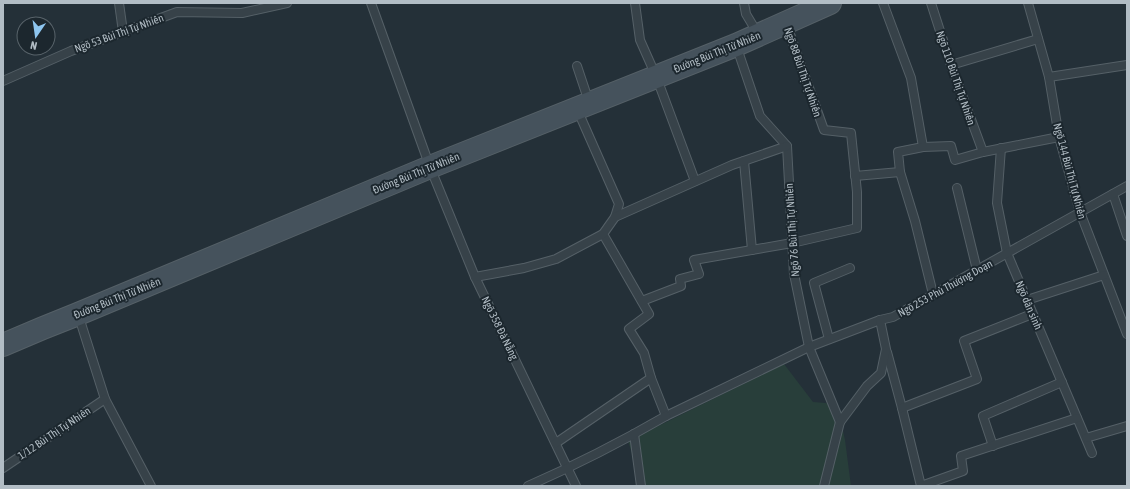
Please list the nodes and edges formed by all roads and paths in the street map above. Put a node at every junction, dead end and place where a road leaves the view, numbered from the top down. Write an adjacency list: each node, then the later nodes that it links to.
1 (118, 3): 11 (lane)
2 (287, 3): 11 (lane, Ngõ 53 Bùi Thị Tự Nhiên)
3 (371, 3): 28 (lane)
4 (635, 3): 18 (lane)
5 (744, 3): 12 (lane)
6 (883, 3): 24 (lane)
7 (931, 3): 15 (lane, Ngõ 110 Bùi Thị Tự Nhiên)
8 (1028, 3): 13 (lane, Ngõ 144 Bùi Thị Tự Nhiên)
9 (827, 4): 10 (street, Đường Bùi Thị Từ Nhiên)
10 (786, 22): 12 (street, Đường Bùi Thị Từ Nhiên); 30 (lane, Ngõ 88 Bùi Thị Tự Nhiên)
11 (123, 32): 20 (lane, Ngõ 53 Bùi Thị Tự Nhiên)
12 (758, 35): 14 (street, Đường Bùi Thị Từ Nhiên)
13 (1038, 39): 15 (lane); 19 (lane, Ngõ 144 Bùi Thị Tự Nhiên)
14 (736, 44): 18 (street, Đường Bùi Thị Từ Nhiên); 23 (lane)
15 (951, 65): 26 (lane, Ngõ 110 Bùi Thị Tự Nhiên)
16 (1127, 65): 19 (lane)
17 (577, 66): 21 (lane)
18 (656, 76): 21 (street, Đường Bùi Thị Từ Nhiên); 31 (lane)
19 (1049, 77): 22 (lane, Ngõ 144 Bùi Thị Tự Nhiên)
20 (3, 81)
21 (583, 106): 28 (street, Đường Bùi Thị Từ Nhiên); 36 (lane)
22 (1059, 137): 25 (lane); 35 (lane, Ngõ 144 Bùi Thị Tự Nhiên)
23 (787, 146): 27 (lane); 39 (lane, Ngõ 76 Bùi Thị Tự Nhiên)
24 (923, 147): 26 (lane); 29 (lane)
25 (1001, 148): 26 (lane); 41 (lane, Ngõ dân sinh)
26 (983, 152)
27 (744, 161): 31 (lane); 40 (lane)
28 (430, 167): 45 (lane, Ngõ 358 Đà Nẵng); 49 (street, Đường Bùi Thị Từ Nhiên)
29 (900, 172): 30 (lane); 46 (lane)
30 (855, 176): 39 (lane, Ngõ 88 Bùi Thị Tự Nhiên)
31 (695, 181): 36 (lane)
32 (1127, 186): 34 (lane, Ngõ 253 Phù Thượng Doạn)
33 (956, 188): 43 (lane)
34 (1113, 194): 35 (lane, Ngõ 253 Phù Thượng Doạn); 38 (lane)
35 (1080, 212): 41 (lane, Ngõ 253 Phù Thượng Doạn); 44 (lane, Ngõ 144 Bùi Thị Tự Nhiên)
36 (615, 217): 37 (lane)
37 (603, 234): 45 (lane); 48 (lane)
38 (1127, 236)
39 (792, 243): 40 (lane); 55 (lane, Ngõ 76 Bùi Thị Tự Nhiên)
40 (752, 250): 48 (lane)
41 (1007, 254): 43 (lane, Ngõ 253 Phù Thượng Doạn); 47 (lane, Ngõ dân sinh)
42 (850, 268): 53 (lane)
43 (977, 270): 46 (lane, Ngõ 253 Phù Thượng Doạn)
44 (1104, 274): 47 (lane); 52 (lane, Ngõ 144 Bùi Thị Tự Nhiên)
45 (475, 277): 67 (lane, Ngõ 358 Đà Nẵng)
46 (933, 294): 51 (lane, Ngõ 253 Phù Thượng Doạn)
47 (1026, 300): 50 (lane, Ngõ dân sinh)
48 (642, 301): 57 (lane)
49 (78, 314): 54 (street, Đường Bùi Thị Từ Nhiên); 59 (lane)
50 (1032, 314): 58 (lane, Ngõ dân sinh); 60 (lane)
51 (880, 320): 53 (lane, Ngõ 253 Phù Thượng Doạn); 56 (lane)
52 (1127, 334)
53 (829, 339): 55 (lane, Ngõ 253 Phù Thượng Doạn)
54 (3, 345)
55 (809, 347): 61 (lane, Ngõ 253 Phù Thượng Doạn); 63 (lane, Ngõ 76 Bùi Thị Tự Nhiên)
56 (886, 349): 60 (lane); 63 (lane)
57 (651, 378): 61 (lane); 67 (lane)
58 (1062, 382): 62 (lane, Ngõ dân sinh); 68 (lane)
59 (105, 399): 70 (lane, 1/12 Bùi Thị Tự Nhiên); 72 (lane)
60 (902, 408): 77 (lane)
61 (666, 416): 65 (lane, Ngõ 253 Phù Thượng Doạn)
62 (1077, 418): 66 (lane, Ngõ dân sinh); 68 (lane)
63 (840, 422): 76 (lane)
64 (1127, 426): 66 (lane)
65 (634, 434): 71 (lane, Ngõ 253 Phù Thượng Doạn); 75 (lane)
66 (1086, 438): 69 (lane, Ngõ dân sinh)
67 (556, 443): 71 (lane, Ngõ 358 Đà Nẵng)
68 (993, 446): 77 (lane)
69 (1092, 453)
70 (3, 468)
71 (568, 469): 73 (lane, Ngõ 253 Phù Thượng Doạn); 74 (lane, Ngõ 358 Đà Nẵng)
72 (151, 486)
73 (528, 486)
74 (576, 486)
75 (640, 486)
76 (824, 486)
77 (921, 486)

